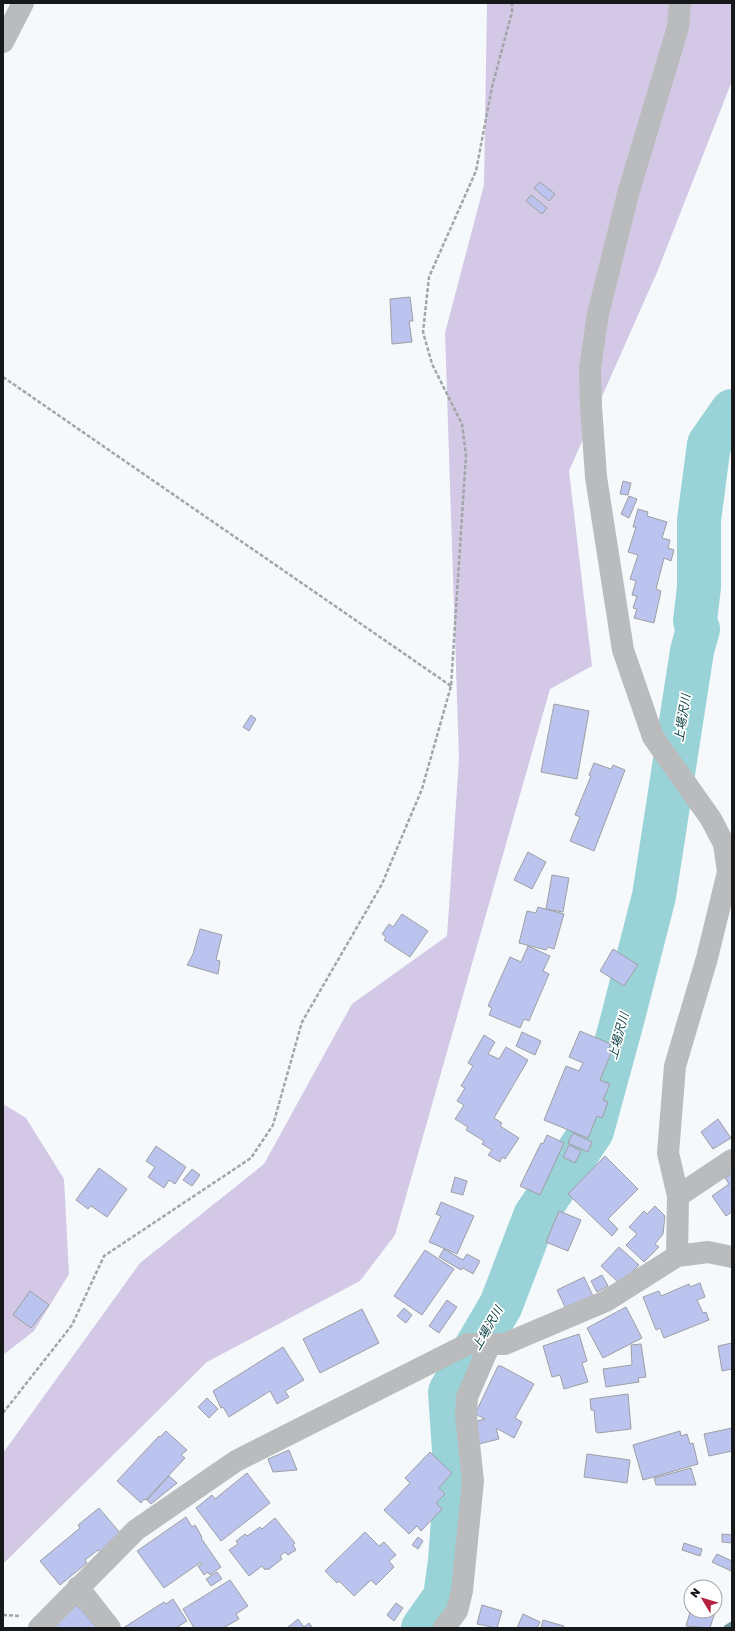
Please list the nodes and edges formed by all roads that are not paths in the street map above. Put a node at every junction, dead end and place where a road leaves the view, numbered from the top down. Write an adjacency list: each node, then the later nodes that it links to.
1 (23, 3): 3 (street)
2 (680, 3): 5 (street)
3 (3, 42)
4 (732, 1160): 5 (street)
5 (678, 1196): 6 (street)
6 (677, 1256): 7 (street); 8 (street)
7 (732, 1257)
8 (490, 1344): 9 (street); 12 (street)
9 (78, 1587): 10 (street); 11 (street)
10 (39, 1628)
11 (110, 1628)
12 (444, 1628)

